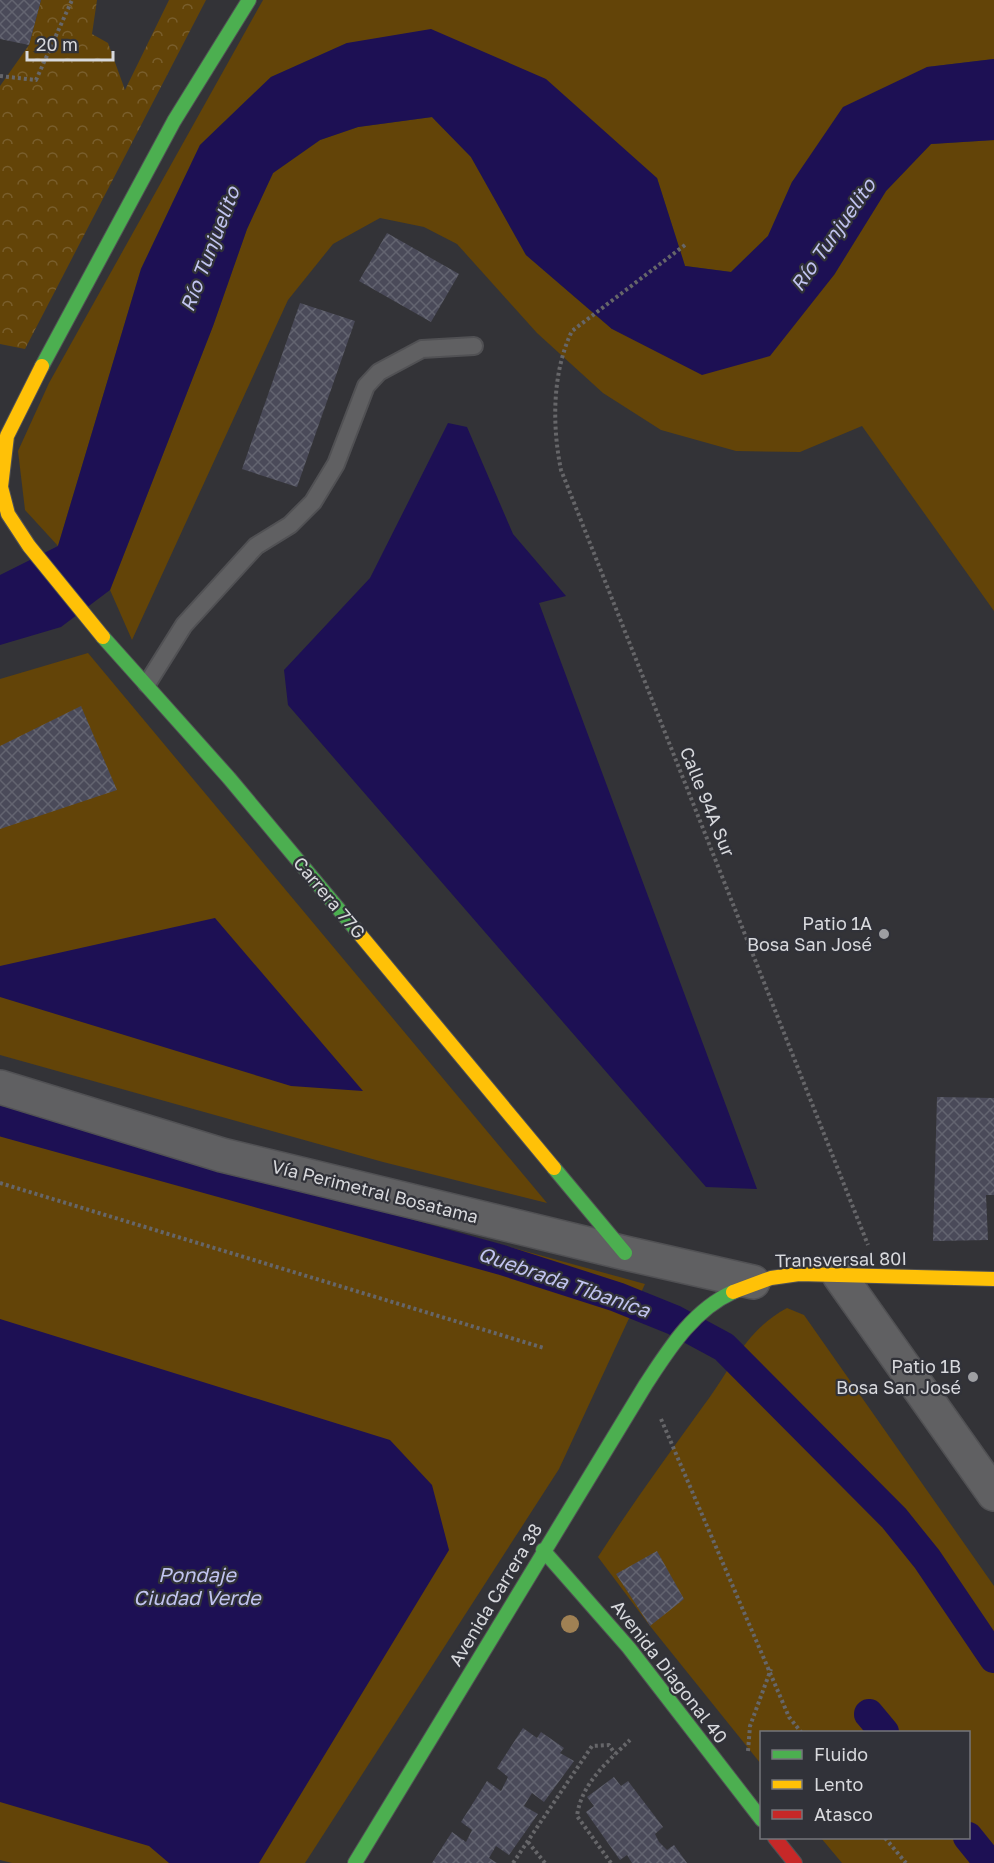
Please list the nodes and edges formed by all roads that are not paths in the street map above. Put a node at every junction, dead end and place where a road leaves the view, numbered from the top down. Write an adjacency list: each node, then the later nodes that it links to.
1 (249, 0): 3 (street, Carrera 77G)
2 (474, 346): 3 (lane)
3 (147, 684): 5 (street, Carrera 77G)
4 (0, 1087): 5 (street, Vía Perimetral Bosatama)
5 (625, 1254): 8 (street, Vía Perimetral Bosatama)
6 (838, 1275): 7 (street, Transversal 80I); 8 (street, Transversal 80I); 10 (street)
7 (994, 1279)
8 (753, 1282): 9 (street, Transversal 80I)
9 (669, 1347): 11 (street, Avenida Carrera 38)
10 (994, 1494)
11 (543, 1550): 12 (street, Avenida Diagonal 40); 14 (street, Avenida Carrera 38)
12 (760, 1818)
13 (776, 1839): 15 (street)
14 (355, 1863)
15 (795, 1863)

